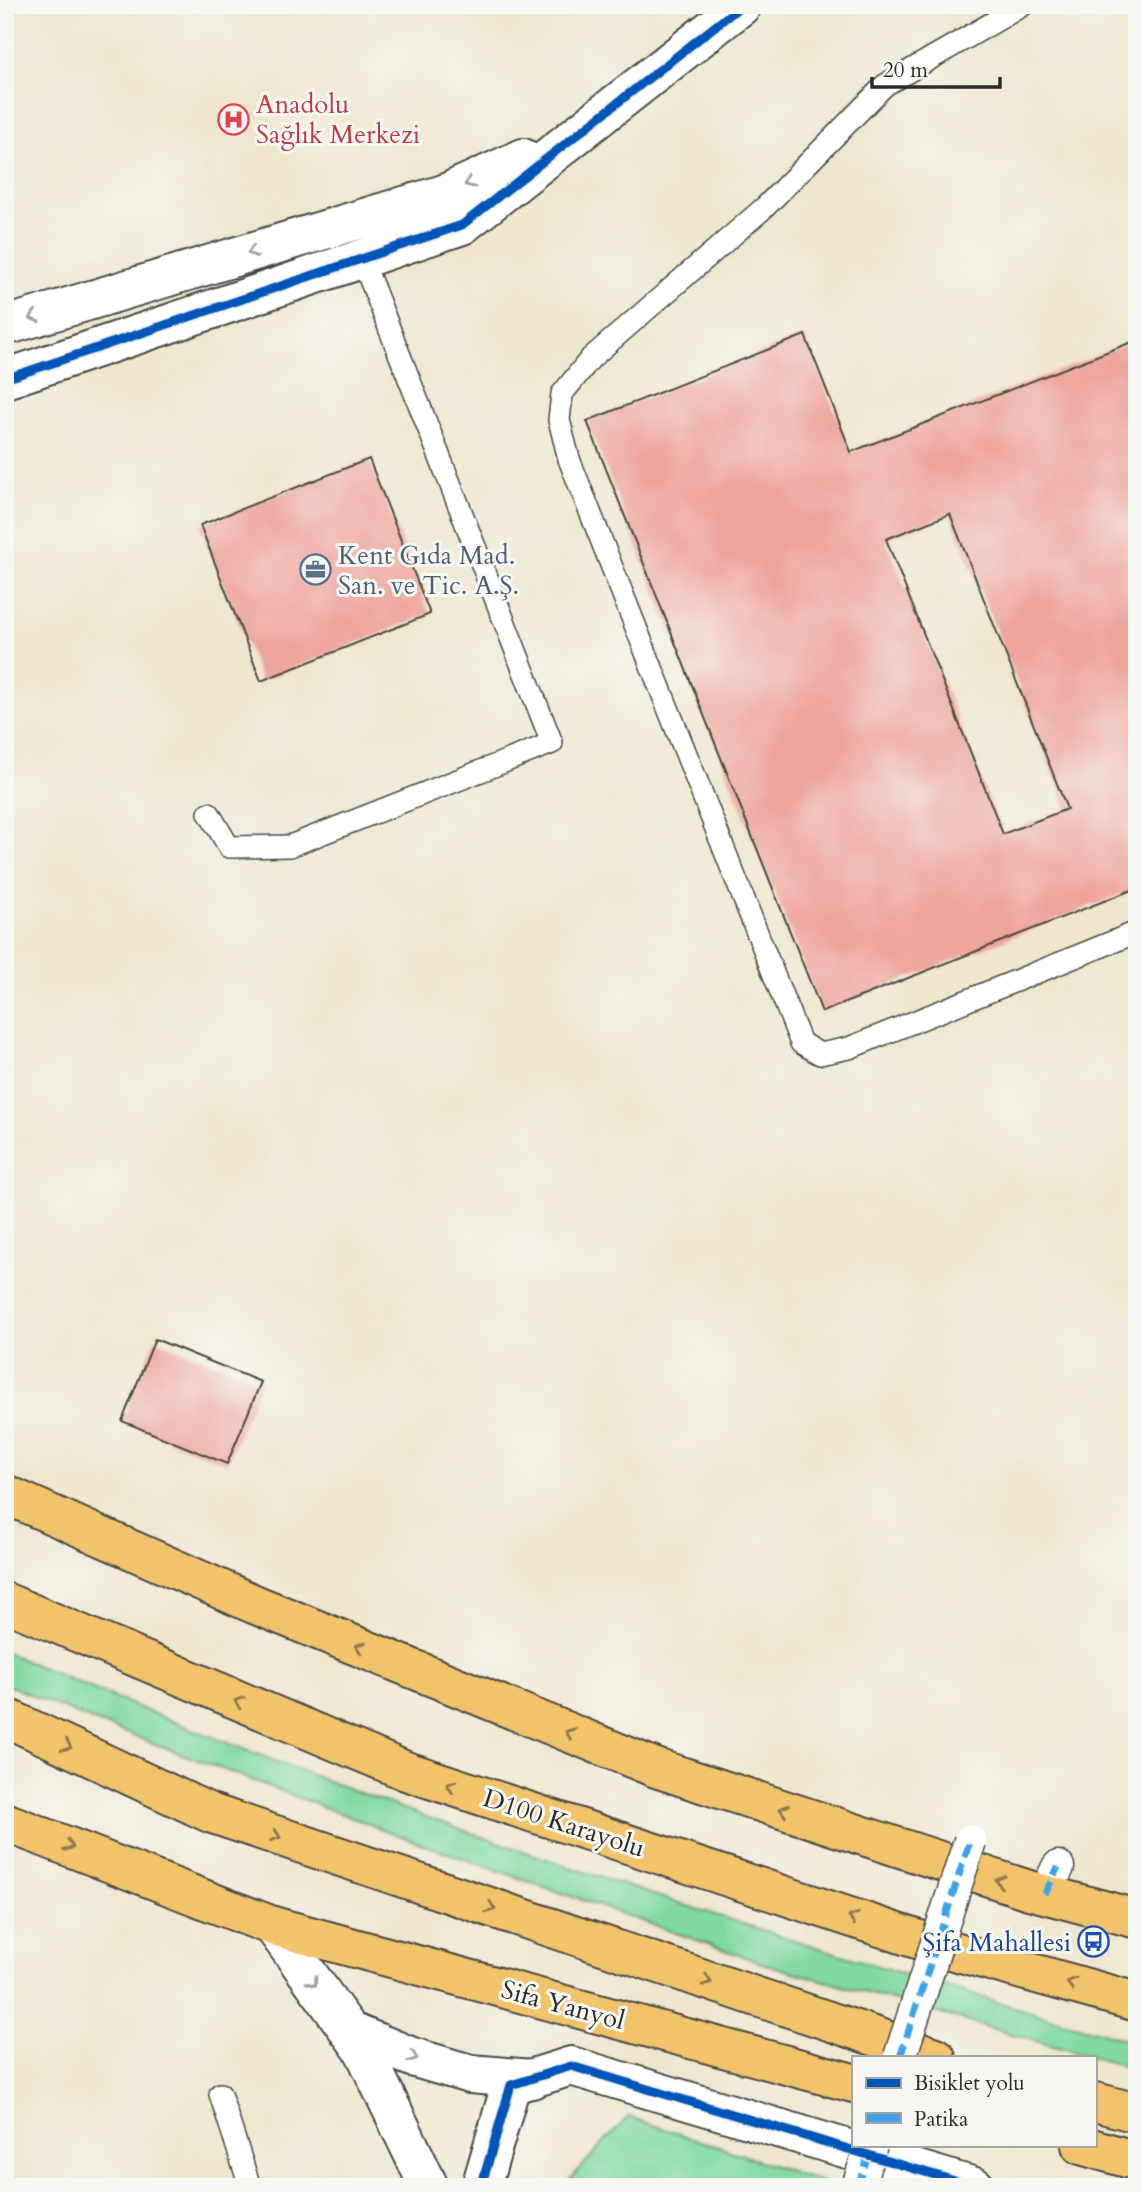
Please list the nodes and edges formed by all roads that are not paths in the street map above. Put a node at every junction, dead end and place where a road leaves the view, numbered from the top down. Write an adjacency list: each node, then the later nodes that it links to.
1 (742, 5): 3 (street)
2 (1023, 5): 8 (lane)
3 (575, 133): 4 (street); 5 (street, one-way to 5)
4 (362, 259): 6 (street); 7 (lane)
5 (5, 326)
6 (5, 379)
7 (209, 813)
8 (1137, 932)
9 (5, 1494): 14 (main road, one-way to 9)
10 (5, 1602): 16 (main road, D100 Karayolu, one-way to 10)
11 (5, 1717): 19 (main road, one-way to 19)
12 (5, 1822): 15 (main road, Sifa Yanyol, one-way to 15)
13 (970, 1841): 18 (street, bridge)
14 (1137, 1919)
15 (273, 1926): 17 (street, one-way to 17); 21 (main road, Sifa Yanyol)
16 (1137, 2002)
17 (349, 2031): 20 (street, one-way to 20); 30 (street)
18 (900, 2056)
19 (933, 2056)
20 (532, 2079): 28 (street); 31 (street)
21 (852, 2083)
22 (220, 2094): 29 (lane)
23 (1096, 2102): 24 (main road)
24 (1137, 2113)
25 (871, 2146): 32 (street, bridge)
26 (1084, 2146): 27 (main road)
27 (1137, 2161)
28 (961, 2185)
29 (250, 2187)
30 (429, 2187)
31 (481, 2187)
32 (858, 2187)

